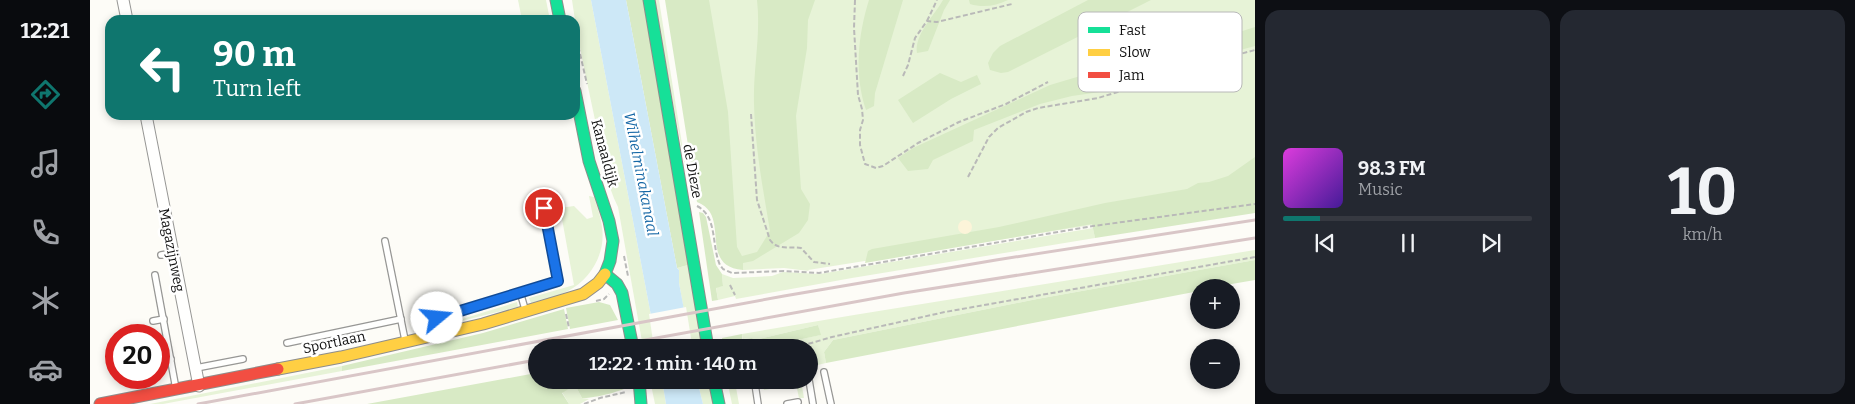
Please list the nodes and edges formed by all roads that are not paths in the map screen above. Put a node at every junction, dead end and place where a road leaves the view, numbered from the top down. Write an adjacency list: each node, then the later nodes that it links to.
1 (123, 0): 4 (street)
2 (556, 0): 5 (street)
3 (649, 0): 21 (street, de Dieze)
4 (126, 15)
5 (559, 15)
6 (580, 116): 13 (street, Kanaaldijk)
7 (147, 120): 10 (street, Magazijnweg)
8 (544, 208): 14 (lane)
9 (385, 242): 16 (lane)
10 (173, 253): 11 (lane); 26 (street, Magazijnweg)
11 (161, 256)
12 (155, 275): 17 (lane)
13 (599, 277): 15 (street, Sportlaan); 20 (street)
14 (520, 292): 15 (lane); 19 (lane)
15 (526, 311): 19 (street, Sportlaan)
16 (401, 319): 22 (lane); 23 (lane)
17 (164, 320): 18 (lane); 24 (lane)
18 (153, 321)
19 (441, 334): 22 (street, Sportlaan)
20 (631, 339)
21 (706, 339)
22 (406, 342): 28 (street, Sportlaan)
23 (287, 343)
24 (171, 358): 33 (lane)
25 (243, 359): 26 (lane)
26 (195, 368): 28 (street, Magazijnweg)
27 (824, 372): 41 (lane)
28 (199, 386): 33 (street, Sportlaan)
29 (637, 389): 36 (street)
30 (716, 389): 37 (street)
31 (756, 389): 38 (lane)
32 (811, 389): 40 (lane)
33 (177, 390): 35 (street, Sportlaan)
34 (798, 402): 39 (lane)
35 (100, 404)
36 (641, 404)
37 (719, 404)
38 (758, 404)
39 (787, 404)
40 (814, 404)
41 (831, 404)

